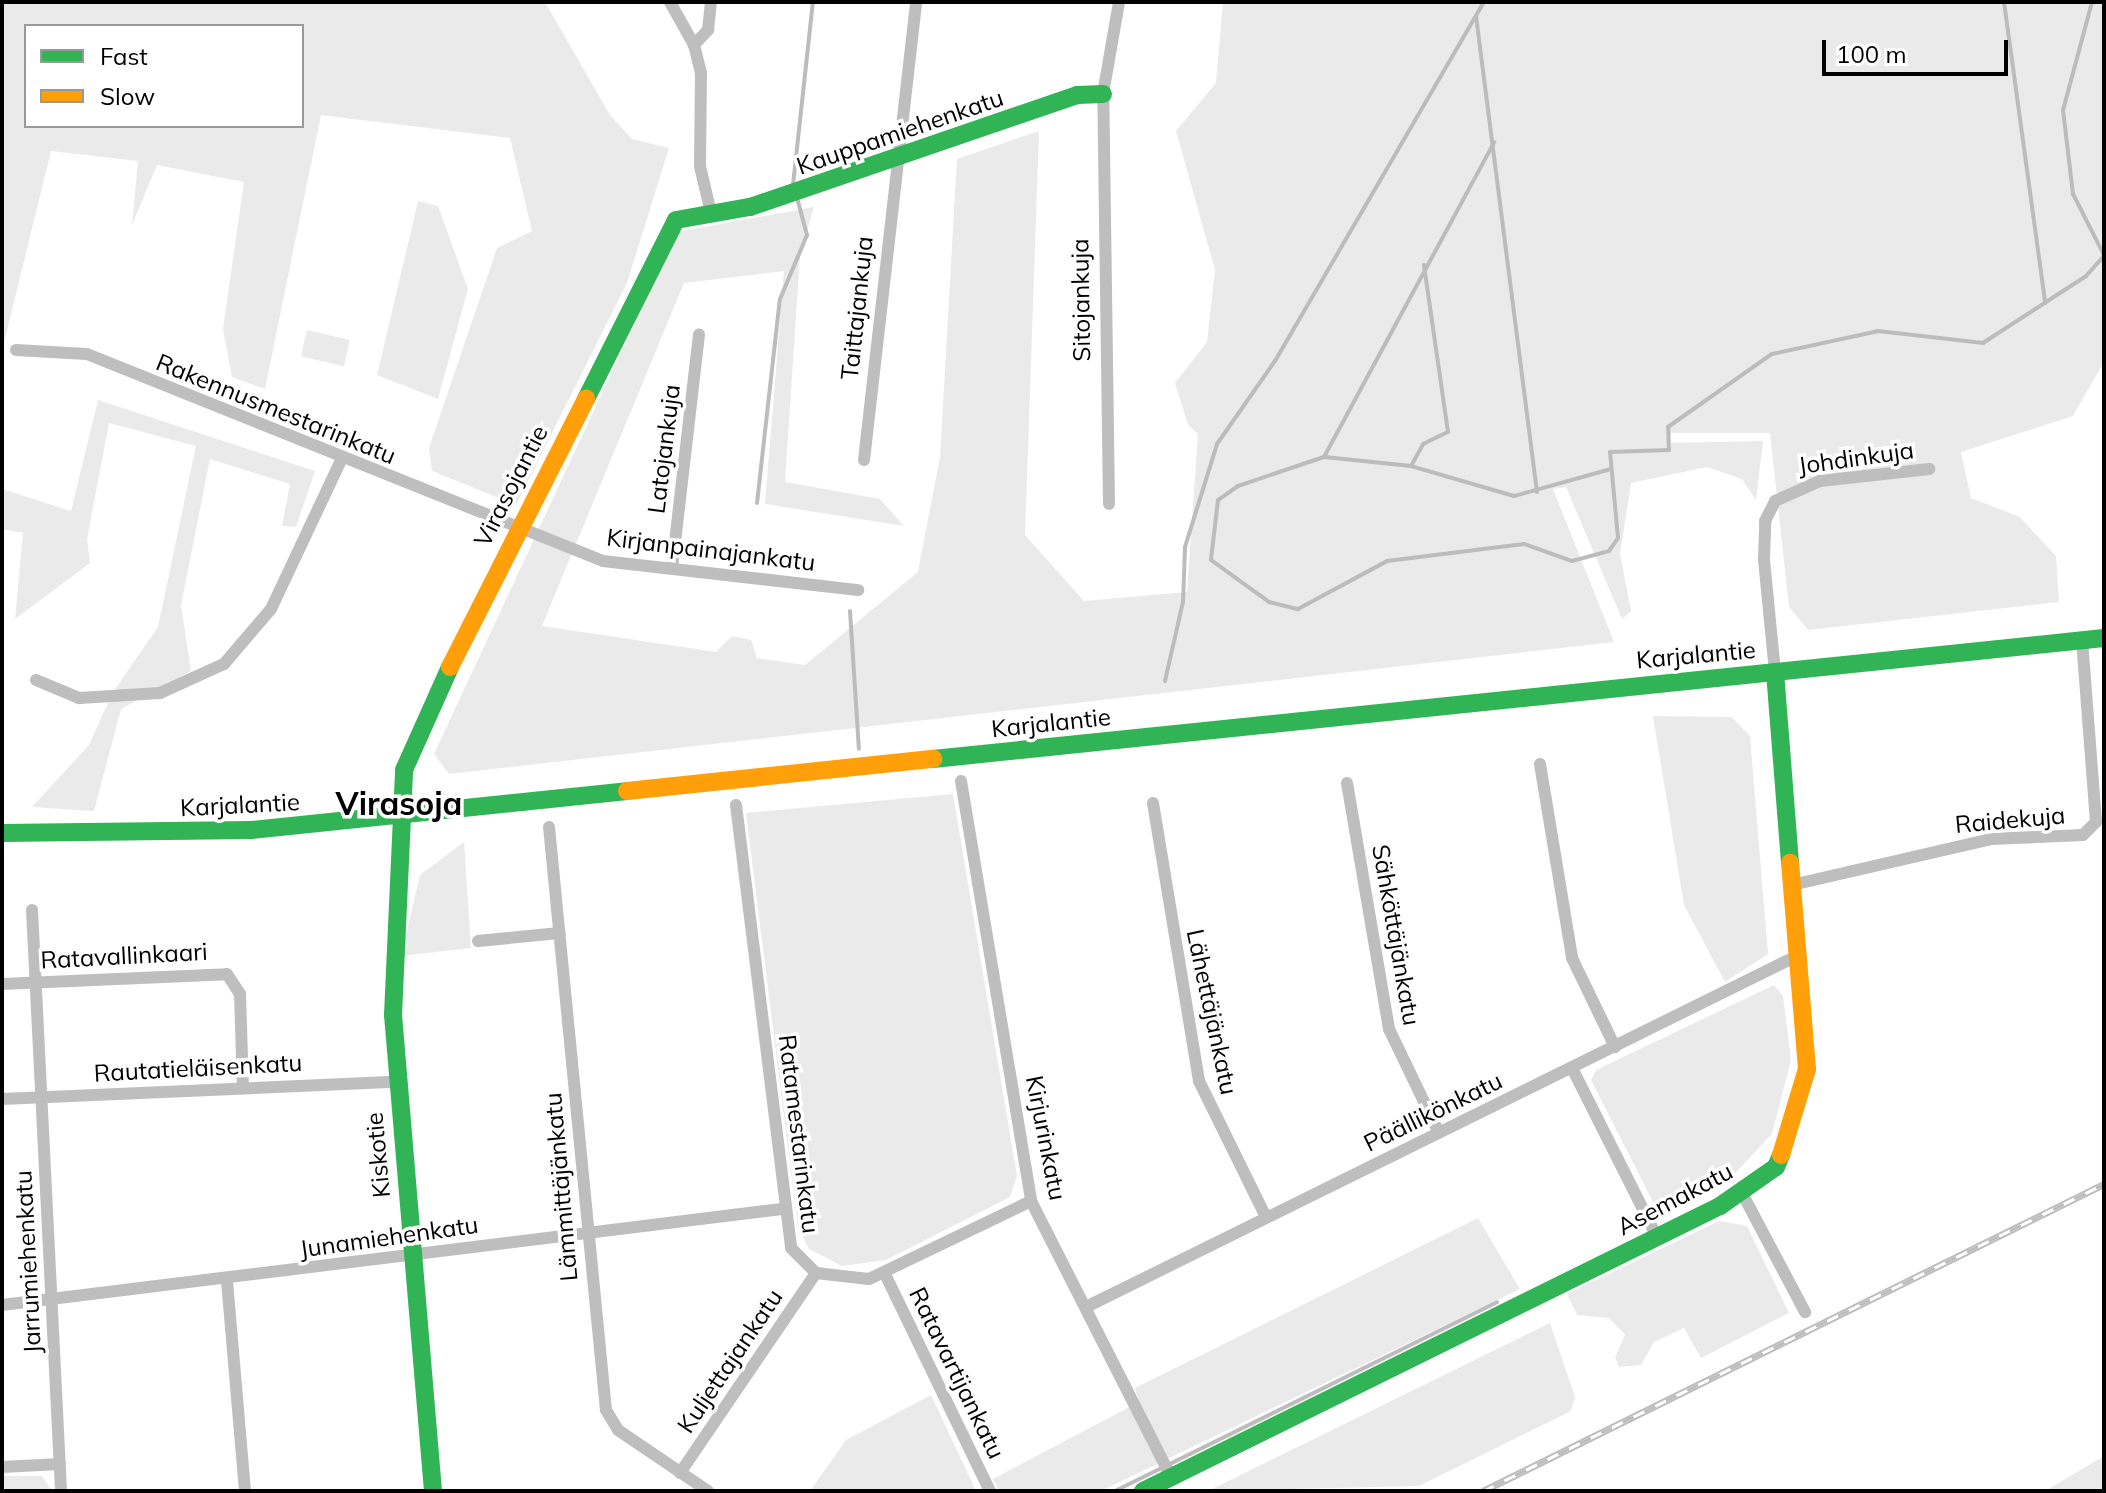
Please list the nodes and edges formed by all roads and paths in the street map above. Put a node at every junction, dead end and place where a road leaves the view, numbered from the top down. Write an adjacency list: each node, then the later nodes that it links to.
1 (670, 2): 5 (street)
2 (711, 2): 5 (street)
3 (916, 2): 7 (street, Taittajankuja)
4 (1119, 2): 6 (street, Sitojankuja)
5 (694, 45): 8 (street)
6 (1103, 94): 7 (street, Kauppamiehenkatu); 14 (street, Sitojankuja)
7 (895, 162): 8 (street, Kauppamiehenkatu); 12 (street, Taittajankuja)
8 (711, 213): 15 (street, Virasojantie)
9 (699, 335): 16 (street, Latojankuja)
10 (16, 350): 11 (street, Rakennusmestarinkatu)
11 (341, 460): 15 (street, Rakennusmestarinkatu); 21 (street)
12 (864, 460)
13 (1929, 469): 20 (street, Johdinkuja)
14 (1109, 504)
15 (516, 529): 16 (street, Kirjanpainajankatu); 27 (street, Virasojantie)
16 (672, 568): 17 (street, Kirjanpainajankatu)
17 (858, 590)
18 (2104, 638): 19 (street, Karjalantie)
19 (2082, 641): 20 (street, Karjalantie); 30 (street, Raidekuja)
20 (1775, 672): 27 (street, Karjalantie); 30 (street, Asemakatu)
21 (36, 680)
22 (1540, 764): 37 (street)
23 (961, 781): 45 (street, Kirjurinkatu)
24 (1347, 783): 43 (street, Sähköttäjänkatu)
25 (1153, 803): 47 (street, Lähettäjänkatu)
26 (736, 805): 46 (street, Ratamestarinkatu)
27 (405, 816): 29 (street, Karjalantie); 39 (street, Kiskotie)
28 (549, 827): 32 (street, Lämmittäjänkatu)
29 (2, 833)
30 (1792, 885): 34 (street, Asemakatu)
31 (32, 910): 35 (street, Jarrumiehenkatu)
32 (560, 933): 33 (street); 48 (street, Lämmittäjänkatu)
33 (478, 941)
34 (1799, 955): 37 (street, Päällikönkatu); 44 (street, Asemakatu)
35 (37, 982): 36 (street, Ratavallinkaari); 40 (street, Ratavallinkaari); 41 (street, Jarrumiehenkatu)
36 (2, 984)
37 (1615, 1047): 38 (street, Päällikönkatu)
38 (1572, 1068): 43 (street, Päällikönkatu); 49 (street)
39 (395, 1082): 40 (street, Rautatieläisenkatu); 50 (street, Kiskotie)
40 (243, 1087): 41 (street, Rautatieläisenkatu)
41 (42, 1098): 42 (street, Rautatieläisenkatu); 54 (street, Jarrumiehenkatu)
42 (2, 1099)
43 (1439, 1133): 47 (street, Päällikönkatu)
44 (1742, 1193): 49 (street, Asemakatu); 57 (street)
45 (1031, 1201): 52 (street); 56 (street, Kirjurinkatu)
46 (782, 1209): 48 (street, Junamiehenkatu); 51 (street, Ratamestarinkatu)
47 (1266, 1217): 56 (street, Päällikönkatu)
48 (587, 1232): 50 (street, Junamiehenkatu); 60 (street, Lämmittäjänkatu)
49 (1657, 1237): 61 (street, Asemakatu)
50 (411, 1256): 53 (street, Junamiehenkatu); 64 (street, Kiskotie)
51 (816, 1273): 52 (street); 60 (street, Kuljettajankatu)
52 (885, 1274): 66 (street, Ratavartijankatu)
53 (227, 1281): 54 (street, Junamiehenkatu); 63 (street)
54 (54, 1303): 55 (street, Junamiehenkatu); 58 (street, Jarrumiehenkatu)
55 (2, 1305)
56 (1086, 1307): 61 (street, Kirjurinkatu)
57 (1805, 1312)
58 (60, 1464): 59 (street); 62 (street, Jarrumiehenkatu)
59 (2, 1467)
60 (680, 1473): 65 (street, Lämmittäjänkatu)
61 (1171, 1477): 67 (street, Asemakatu)
62 (61, 1491)
63 (245, 1491)
64 (433, 1491)
65 (708, 1491)
66 (990, 1491)
67 (1143, 1491)

